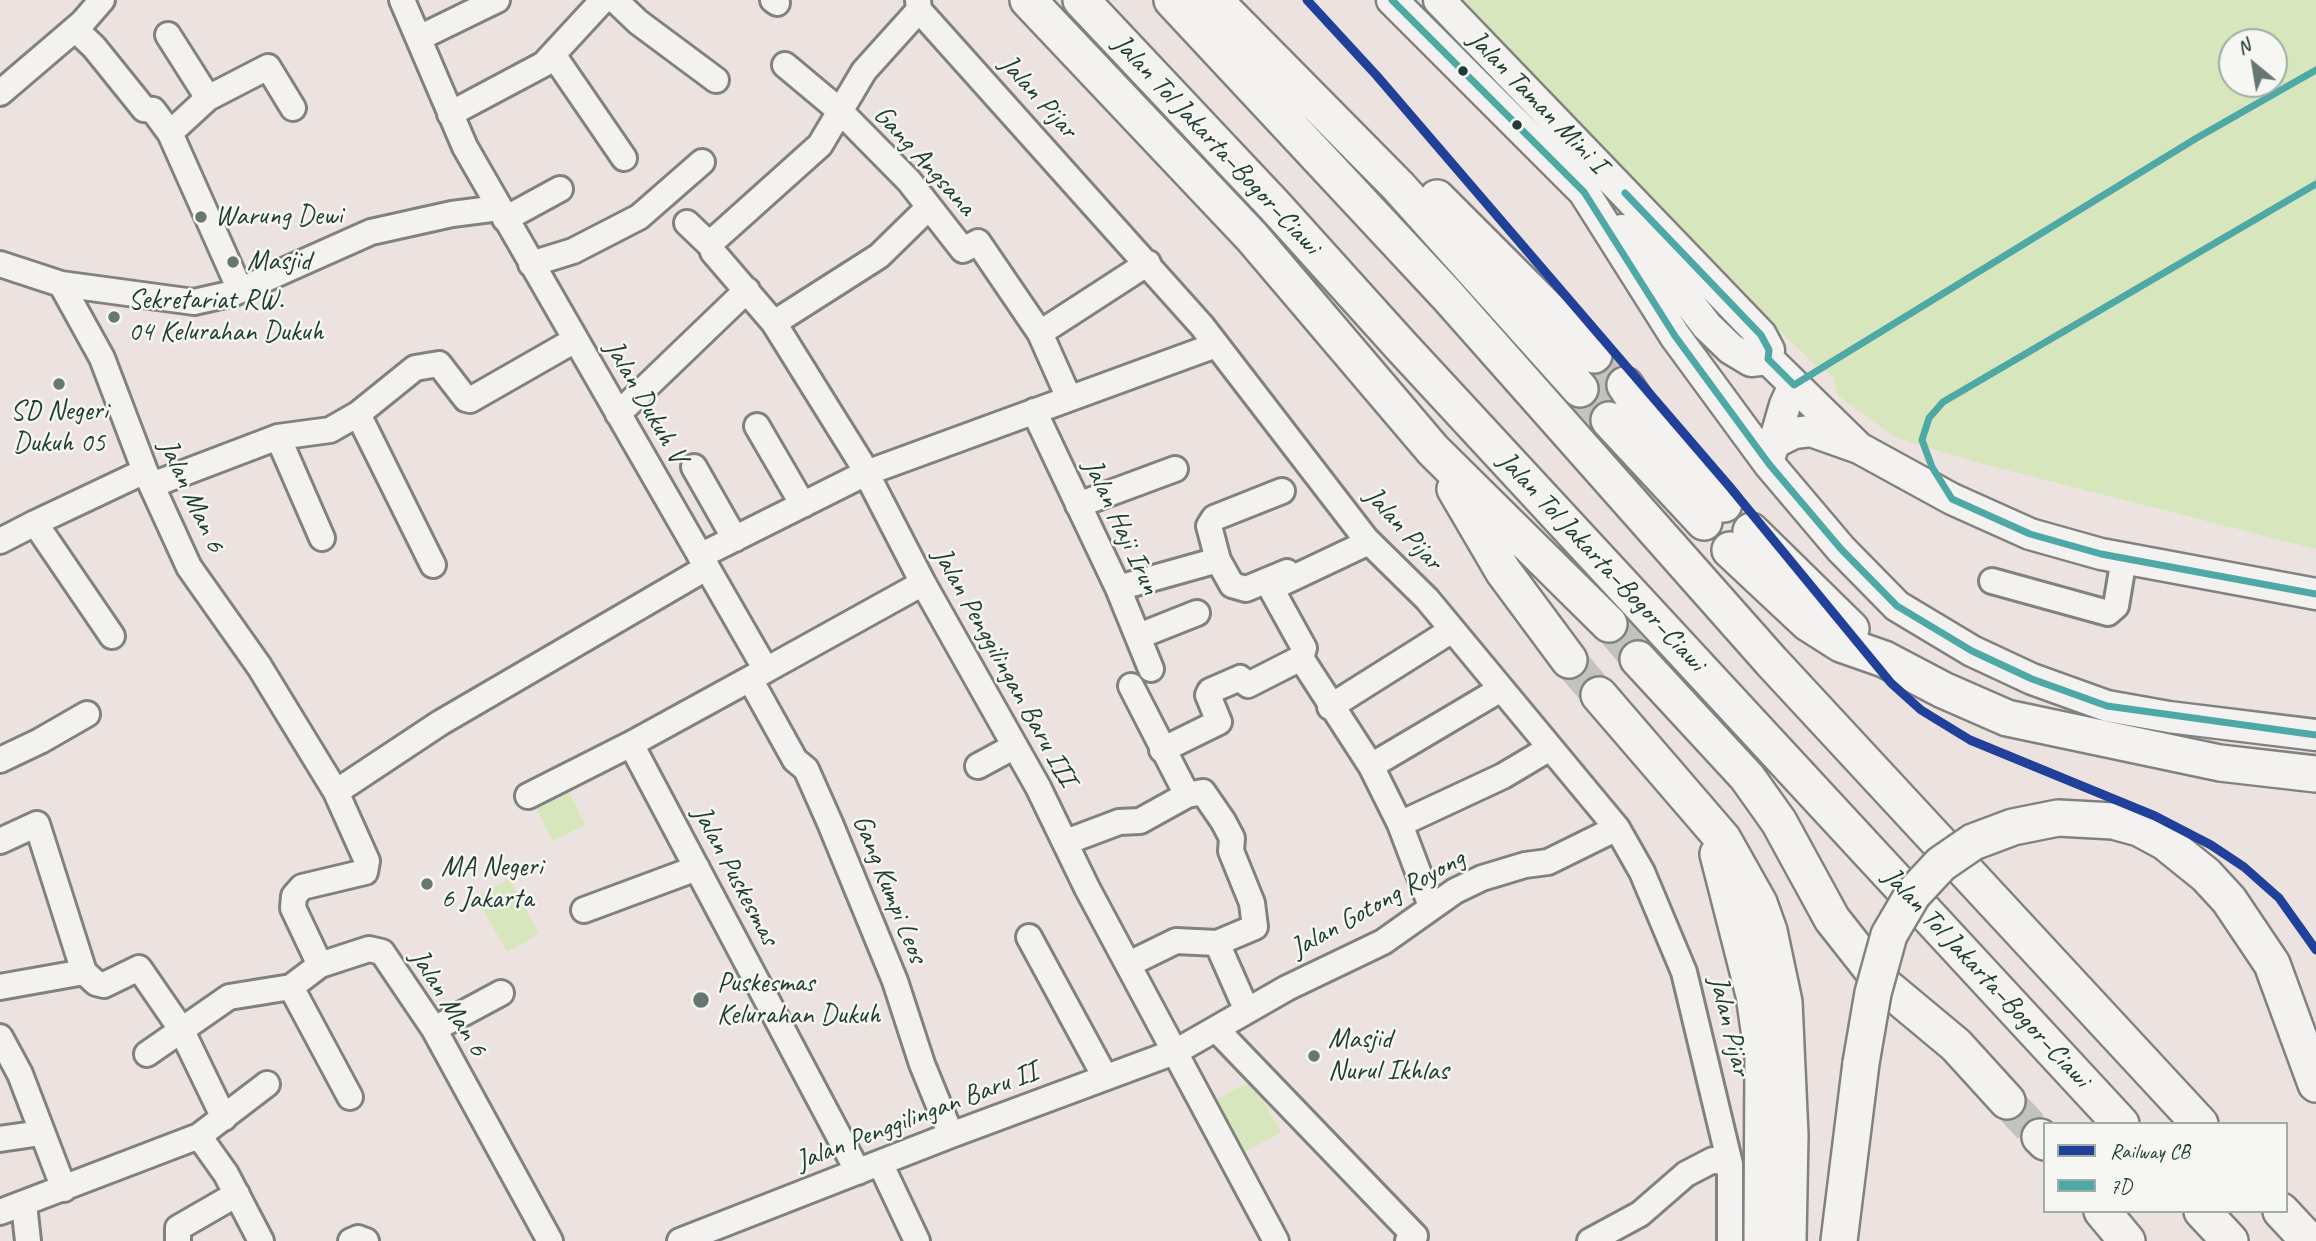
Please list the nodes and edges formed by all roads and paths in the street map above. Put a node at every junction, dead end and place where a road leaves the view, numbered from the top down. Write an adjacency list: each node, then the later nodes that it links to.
1 (102, 0): 14 (street)
2 (402, 0): 16 (street, Jalan Dukuh V)
3 (497, 0): 16 (street)
4 (603, 0): 17 (street)
5 (615, 0): 19 (street)
6 (1028, 0): 57 (highway)
7 (1081, 0): 136 (highway, Jalan Tol Jakarta–Bogor–Ciawi)
8 (1172, 0): 137 (highway, Jalan Tol Jakarta–Bogor–Ciawi)
9 (1214, 0): 48 (highway)
10 (1249, 0): 44 (highway)
11 (1392, 0): 29 (main road, Jalan Taman Mini I)
12 (1439, 0): 45 (main road, Jalan Taman Mini I)
13 (918, 5): 23 (street); 34 (street, Jalan Pijar)
14 (75, 29): 20 (street); 25 (street)
15 (168, 35): 21 (street)
16 (419, 38): 24 (street, Jalan Dukuh V)
17 (554, 56): 24 (street); 26 (street)
18 (785, 65): 23 (street, Gang Angsana)
19 (716, 80)
20 (0, 93)
21 (208, 98): 22 (street); 25 (street)
22 (293, 108)
23 (840, 111): 30 (street, Gang Angsana); 33 (street)
24 (450, 114): 31 (street, Jalan Dukuh V)
25 (170, 133): 38 (street)
26 (624, 158)
27 (702, 162): 36 (street)
28 (560, 189): 31 (street)
29 (1584, 192): 45 (main road); 58 (main road, Jalan Taman Mini I)
30 (928, 208): 40 (street); 41 (street, Gang Angsana)
31 (502, 213): 36 (street, Jalan Dukuh V); 38 (street)
32 (687, 223): 33 (street)
33 (711, 246): 39 (street)
34 (1148, 263): 41 (street); 43 (street, Jalan Pijar)
35 (0, 264): 37 (street)
36 (531, 264): 42 (street, Jalan Dukuh V)
37 (61, 284): 38 (street); 62 (street, Jalan Man 6)
38 (240, 290)
39 (747, 290): 40 (street, Jalan Penggilingan Baru III); 52 (street)
40 (774, 323): 61 (street, Jalan Penggilingan Baru III)
41 (1040, 333): 49 (street)
42 (575, 340): 51 (street); 52 (street, Jalan Dukuh V)
43 (1216, 345): 49 (street); 71 (street, Jalan Pijar)
44 (1594, 355)
45 (1768, 359): 47 (main road, Jalan Taman Mini I)
46 (1625, 385): 53 (highway)
47 (1794, 385): 56 (main road, Jalan Taman Mini I); 58 (main road)
48 (1580, 390)
49 (1069, 398): 50 (street)
50 (1034, 411): 61 (street); 65 (street, Jalan Haji Irun)
51 (358, 414): 55 (street); 75 (street)
52 (618, 414): 74 (street, Jalan Dukuh V)
53 (1609, 420)
54 (757, 426): 64 (street)
55 (278, 437): 62 (street); 67 (street)
56 (1859, 448): 58 (main road); 72 (main road)
57 (1433, 450): 81 (highway); 87 (highway)
58 (1771, 453): 95 (main road, Jalan Taman Mini I)
59 (695, 467): 68 (street)
60 (1175, 469): 65 (street)
61 (866, 473): 64 (street); 77 (street, Jalan Penggilingan Baru III)
62 (148, 478): 66 (street); 104 (street, Jalan Man 6)
63 (1282, 491): 73 (street)
64 (803, 505): 68 (street)
65 (1078, 505): 78 (street, Jalan Haji Irun)
66 (35, 523): 70 (street); 83 (street)
67 (322, 538)
68 (735, 539): 74 (street)
69 (1740, 540): 103 (highway)
70 (0, 541)
71 (1367, 541): 73 (street); 82 (street, Jalan Pijar); 85 (street)
72 (2124, 558): 76 (street); 79 (main road)
73 (1218, 560): 78 (street)
74 (703, 562): 89 (street, Jalan Dukuh V); 104 (street)
75 (433, 565)
76 (1992, 581)
77 (923, 583): 89 (street); 97 (street, Jalan Penggilingan Baru III)
78 (1118, 587): 84 (street, Jalan Haji Irun)
79 (2316, 594)
80 (1197, 613): 84 (street)
81 (1609, 624)
82 (1452, 630): 91 (street, Jalan Pijar); 93 (street)
83 (112, 636)
84 (1139, 636): 88 (street, Jalan Haji Irun)
85 (1301, 658): 93 (street); 99 (street)
86 (1638, 659): 134 (highway)
87 (1569, 660)
88 (1151, 669)
89 (758, 674): 96 (street); 139 (street, Gang Kumpi Leos)
90 (1130, 686): 99 (street)
91 (1501, 689): 98 (street, Jalan Pijar); 102 (street)
92 (1599, 695): 107 (highway)
93 (1330, 707): 102 (street)
94 (87, 714): 100 (street)
95 (2316, 735)
96 (632, 744): 106 (street); 112 (street, Jalan Puskesmas)
97 (1015, 746): 101 (street); 111 (street, Jalan Penggilingan Baru III)
98 (1550, 748): 108 (street); 109 (street, Jalan Pijar)
99 (1162, 750): 105 (street)
100 (0, 760)
101 (978, 766)
102 (1371, 766): 108 (street)
103 (2316, 774)
104 (336, 792): 118 (street, Jalan Man 6)
105 (1187, 795): 111 (street); 116 (street)
106 (528, 796)
107 (1709, 820): 163 (highway); 164 (highway)
108 (1400, 824): 113 (street)
109 (1617, 828): 113 (street, Jalan Gotong Royong); 142 (street, Jalan Pijar)
110 (0, 841): 119 (street)
111 (1066, 842): 117 (street, Jalan Penggilingan Baru III)
112 (697, 868): 114 (street); 143 (street, Jalan Puskesmas)
113 (1431, 906): 123 (street, Jalan Gotong Royong)
114 (584, 910)
115 (1029, 937): 130 (street)
116 (1217, 943): 117 (street); 123 (street)
117 (1129, 964): 128 (street, Jalan Penggilingan Baru III)
118 (320, 965): 121 (street); 126 (street, Jalan Man 6)
119 (84, 972): 120 (street); 125 (street)
120 (0, 987)
121 (291, 987): 125 (street); 133 (street)
122 (501, 993): 126 (street)
123 (1247, 1012): 124 (street, Jalan Gotong Royong)
124 (1216, 1028): 128 (street, Jalan Gotong Royong); 160 (street)
125 (181, 1029): 129 (street); 135 (street)
126 (434, 1029): 156 (street, Jalan Man 6)
127 (0, 1037): 138 (street)
128 (1177, 1051): 130 (street, Jalan Penggilingan Baru II); 159 (street, Jalan Penggilingan Baru III)
129 (147, 1054)
130 (1105, 1077): 139 (street, Jalan Penggilingan Baru II)
131 (267, 1084): 135 (street)
132 (2316, 1084): 165 (highway, bridge)
133 (350, 1097)
134 (2007, 1101)
135 (224, 1118): 140 (street)
136 (2119, 1122)
137 (2198, 1122)
138 (41, 1133): 141 (street); 144 (street)
139 (951, 1135): 143 (street, Jalan Penggilingan Baru II)
140 (199, 1136): 144 (street); 145 (street)
141 (0, 1139)
142 (1730, 1164): 161 (street); 162 (street, Jalan Pijar)
143 (869, 1167): 157 (street, Jalan Penggilingan Baru II); 158 (street, Jalan Puskesmas)
144 (64, 1189): 146 (street)
145 (237, 1194): 152 (street); 153 (street)
146 (24, 1204): 147 (street); 151 (street)
147 (0, 1212)
148 (2104, 1213): 166 (highway)
149 (2204, 1213): 167 (highway)
150 (2283, 1213): 168 (highway)
151 (29, 1241)
152 (178, 1241)
153 (261, 1241)
154 (351, 1241): 155 (street)
155 (366, 1241)
156 (550, 1241)
157 (680, 1241)
158 (917, 1241)
159 (1276, 1241)
160 (1408, 1241)
161 (1590, 1241)
162 (1730, 1241)
163 (1762, 1241)
164 (1788, 1241)
165 (1839, 1241)
166 (2127, 1241)
167 (2230, 1241)
168 (2309, 1241)

